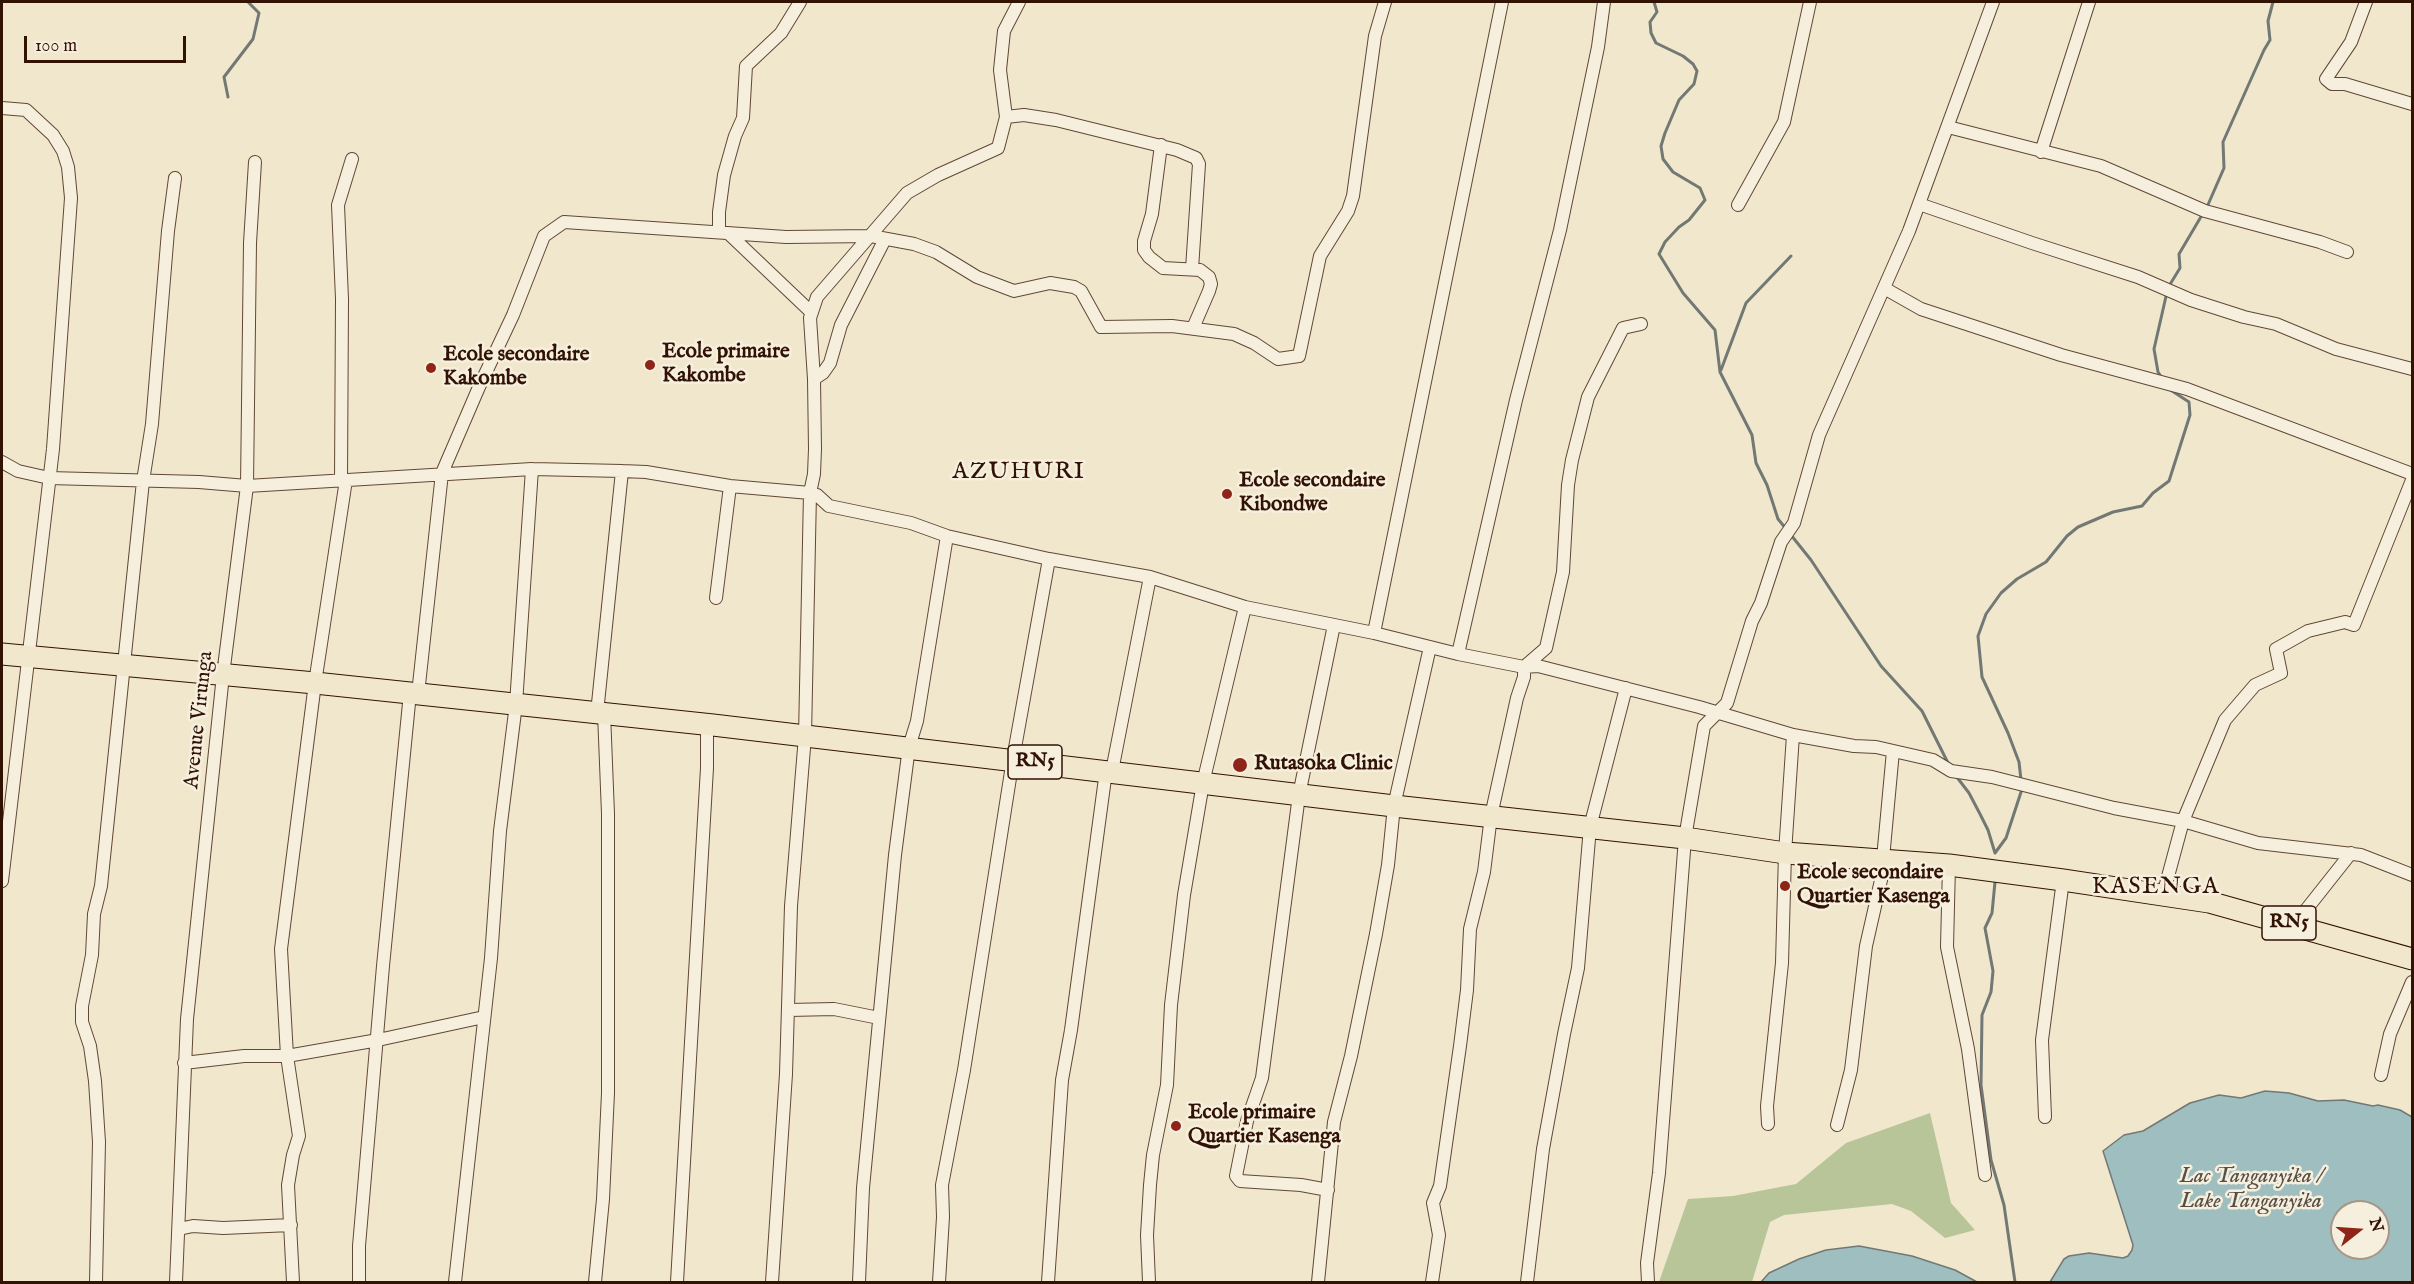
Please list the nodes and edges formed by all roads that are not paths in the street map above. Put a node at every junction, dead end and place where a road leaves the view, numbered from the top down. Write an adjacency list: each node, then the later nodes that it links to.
1 (800, 2): 21 (street)
2 (1019, 2): 12 (street)
3 (1385, 2): 29 (street)
4 (1502, 2): 50 (street)
5 (1604, 2): 53 (street)
6 (1810, 2): 20 (street)
7 (1993, 2): 13 (street)
8 (2090, 2): 15 (street)
9 (2366, 2): 10 (street)
10 (2412, 104)
11 (2, 108): 37 (street)
12 (1006, 117): 14 (street); 22 (street)
13 (1948, 127): 15 (street); 19 (street)
14 (1161, 145): 25 (street); 25 (street)
15 (2041, 152): 24 (street)
16 (352, 159): 40 (street)
17 (255, 162): 41 (street, Avenue Virunga)
18 (176, 178): 39 (street)
19 (1919, 204): 26 (street); 30 (street)
20 (1738, 205)
21 (724, 232): 22 (street); 27 (street); 35 (street)
22 (871, 236): 23 (street); 27 (street)
23 (885, 239): 29 (street); 31 (street)
24 (2347, 252)
25 (1192, 269): 29 (street)
26 (1884, 288): 36 (street); 63 (street)
27 (811, 312): 31 (street)
28 (1641, 324): 56 (street)
29 (1193, 328)
30 (2412, 369)
31 (814, 379): 43 (street)
32 (2, 462): 37 (street)
33 (532, 469): 34 (street); 35 (street); 61 (street)
34 (622, 471): 42 (street); 62 (street)
35 (442, 473): 40 (street); 60 (street)
36 (2412, 474)
37 (49, 478): 39 (street); 54 (street)
38 (2412, 480): 75 (street)
39 (143, 481): 41 (street); 55 (street)
40 (344, 481): 41 (street); 58 (street)
41 (247, 486): 57 (street, Avenue Virunga)
42 (730, 486): 43 (street); 47 (street)
43 (810, 493): 44 (street); 66 (street)
44 (946, 536): 45 (street); 67 (street)
45 (1049, 559): 46 (street); 69 (street)
46 (1150, 576): 48 (street); 70 (street)
47 (716, 598)
48 (1245, 607): 49 (street); 71 (street)
49 (1334, 625): 50 (street); 72 (street)
50 (1374, 633): 51 (street)
51 (1430, 647): 53 (street); 73 (street)
52 (2, 654): 54 (highway, RN5)
53 (1458, 654): 56 (street)
54 (27, 657): 55 (highway, RN5); 84 (street)
55 (125, 666): 57 (highway, RN5); 103 (street)
56 (1524, 667): 59 (street); 74 (street)
57 (223, 675): 58 (highway, RN5); 94 (street, Avenue Virunga)
58 (315, 683): 60 (highway, RN5); 93 (street)
59 (1626, 688): 63 (street); 76 (street)
60 (414, 693): 61 (highway, RN5); 92 (street)
61 (516, 704): 62 (highway, RN5); 90 (street)
62 (600, 713): 64 (highway, RN5); 108 (street)
63 (1716, 713): 65 (street); 77 (street)
64 (707, 724): 66 (highway, RN5); 109 (street)
65 (1793, 735): 68 (street); 78 (street)
66 (805, 736): 67 (highway, RN5); 89 (street)
67 (909, 747): 69 (highway, RN5); 91 (street)
68 (1893, 751): 75 (street); 80 (street)
69 (1013, 759): 70 (highway, RN5); 112 (street)
70 (1109, 771): 71 (highway, RN5); 113 (street)
71 (1203, 783): 72 (highway, RN5); 114 (street)
72 (1299, 795): 73 (highway, RN5); 100 (street)
73 (1394, 806): 74 (highway, RN5); 100 (street)
74 (1491, 816): 76 (highway, RN5); 116 (street)
75 (2183, 821): 79 (street); 85 (street)
76 (1590, 827): 77 (highway, RN5); 117 (street)
77 (1685, 838): 78 (highway, RN5); 118 (street)
78 (1785, 853): 80 (highway, RN5); 97 (street)
79 (2351, 853): 82 (street); 86 (street)
80 (1882, 860): 81 (highway, RN5); 98 (street)
81 (1949, 865): 83 (highway, RN5); 99 (street)
82 (2412, 875)
83 (2063, 880): 85 (highway, RN5); 96 (street)
84 (2, 881)
85 (2163, 895): 86 (highway, RN5)
86 (2294, 925): 87 (highway, RN5)
87 (2412, 959)
88 (2412, 982): 95 (street)
89 (789, 1010): 91 (street); 110 (street)
90 (484, 1017): 92 (street); 107 (street)
91 (879, 1018): 111 (street)
92 (378, 1040): 93 (street); 106 (street)
93 (287, 1056): 94 (street); 101 (street)
94 (184, 1064): 102 (street, Avenue Virunga)
95 (2381, 1075)
96 (2046, 1118)
97 (1768, 1124)
98 (1837, 1125)
99 (1985, 1175)
100 (1328, 1190): 115 (street)
101 (291, 1225): 102 (street); 105 (street)
102 (178, 1229): 104 (street, Avenue Virunga)
103 (96, 1282)
104 (176, 1282)
105 (293, 1282)
106 (360, 1282)
107 (455, 1282)
108 (595, 1282)
109 (677, 1282)
110 (772, 1282)
111 (859, 1282)
112 (939, 1282)
113 (1048, 1282)
114 (1149, 1282)
115 (1318, 1282)
116 (1432, 1282)
117 (1527, 1282)
118 (1648, 1282)

